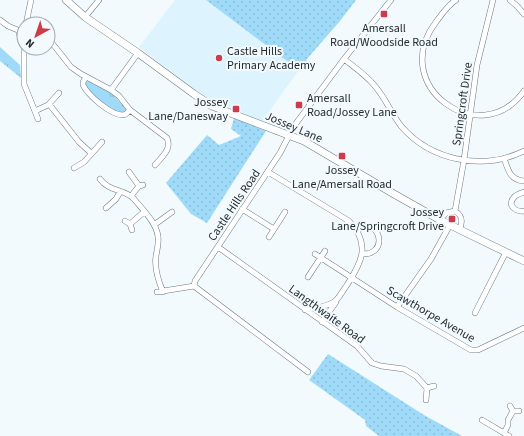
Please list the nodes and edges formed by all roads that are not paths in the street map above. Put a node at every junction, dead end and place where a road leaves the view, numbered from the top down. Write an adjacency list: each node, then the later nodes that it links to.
1 (31, 0): 9 (street)
2 (66, 0): 10 (street, Jossey Lane)
3 (98, 0): 10 (street)
4 (391, 0): 16 (street, Castle Hills Road)
5 (456, 0): 24 (street)
6 (493, 0): 24 (street, Springcroft Drive)
7 (510, 0): 8 (street)
8 (524, 14)
9 (28, 16)
10 (86, 17): 14 (street, Jossey Lane)
11 (0, 20): 12 (street)
12 (16, 28)
13 (56, 48): 17 (street)
14 (138, 53): 18 (street); 26 (street, Jossey Lane)
15 (24, 56): 23 (street)
16 (344, 59): 26 (street, Castle Hills Road); 31 (street)
17 (86, 77): 18 (street); 22 (street)
18 (111, 90): 22 (street)
19 (524, 91): 24 (street)
20 (59, 92): 21 (street)
21 (49, 104): 23 (street); 29 (street)
22 (130, 110): 32 (street)
23 (35, 111): 25 (street)
24 (470, 114): 31 (street, Springcroft Drive)
25 (38, 119)
26 (289, 134): 35 (street, Castle Hills Road); 49 (street, Jossey Lane)
27 (102, 142): 29 (street)
28 (524, 151): 30 (street)
29 (92, 154): 33 (street)
30 (504, 158): 31 (street); 37 (street)
31 (464, 160): 44 (street, Springcroft Drive)
32 (155, 165)
33 (74, 168)
34 (129, 172): 41 (street)
35 (268, 172): 43 (street, Castle Hills Road); 54 (street)
36 (100, 179): 39 (street)
37 (524, 181): 38 (street)
38 (524, 184)
39 (120, 192): 41 (street); 42 (street)
40 (524, 192): 45 (street)
41 (131, 196): 46 (street)
42 (106, 208)
43 (242, 209): 53 (street); 57 (street, Castle Hills Road)
44 (455, 211): 49 (street); 55 (street, Springcroft Drive)
45 (524, 211)
46 (144, 212): 50 (street); 51 (street)
47 (172, 212): 51 (street)
48 (285, 212): 53 (street)
49 (440, 220): 52 (street, Jossey Lane)
50 (129, 225)
51 (154, 225): 66 (street)
52 (450, 225): 55 (street, Jossey Lane); 68 (street)
53 (274, 229): 56 (street)
54 (357, 230): 61 (street); 61 (street)
55 (459, 230): 59 (street, Jossey Lane)
56 (269, 237)
57 (218, 247): 66 (street, Castle Hills Road); 69 (street, Langthwaite Road)
58 (325, 251): 62 (street)
59 (506, 252): 63 (street, Jossey Lane); 70 (street)
60 (315, 254): 62 (street, Scawthorpe Avenue)
61 (362, 254): 65 (street)
62 (320, 258): 64 (street); 65 (street, Scawthorpe Avenue)
63 (524, 261)
64 (308, 277)
65 (352, 278): 67 (street); 68 (street, Scawthorpe Avenue)
66 (194, 286): 73 (street)
67 (336, 302): 69 (street); 71 (street)
68 (397, 307): 72 (street, Scawthorpe Avenue)
69 (305, 310): 71 (street, Langthwaite Road)
70 (476, 313)
71 (322, 322): 75 (street, Langthwaite Road)
72 (524, 328)
73 (308, 372)
74 (434, 386): 75 (street)
75 (428, 388): 76 (street)
76 (426, 400)
77 (514, 409): 81 (street)
78 (482, 420): 79 (street)
79 (489, 424): 80 (street); 81 (street)
80 (486, 430)
81 (507, 434)

